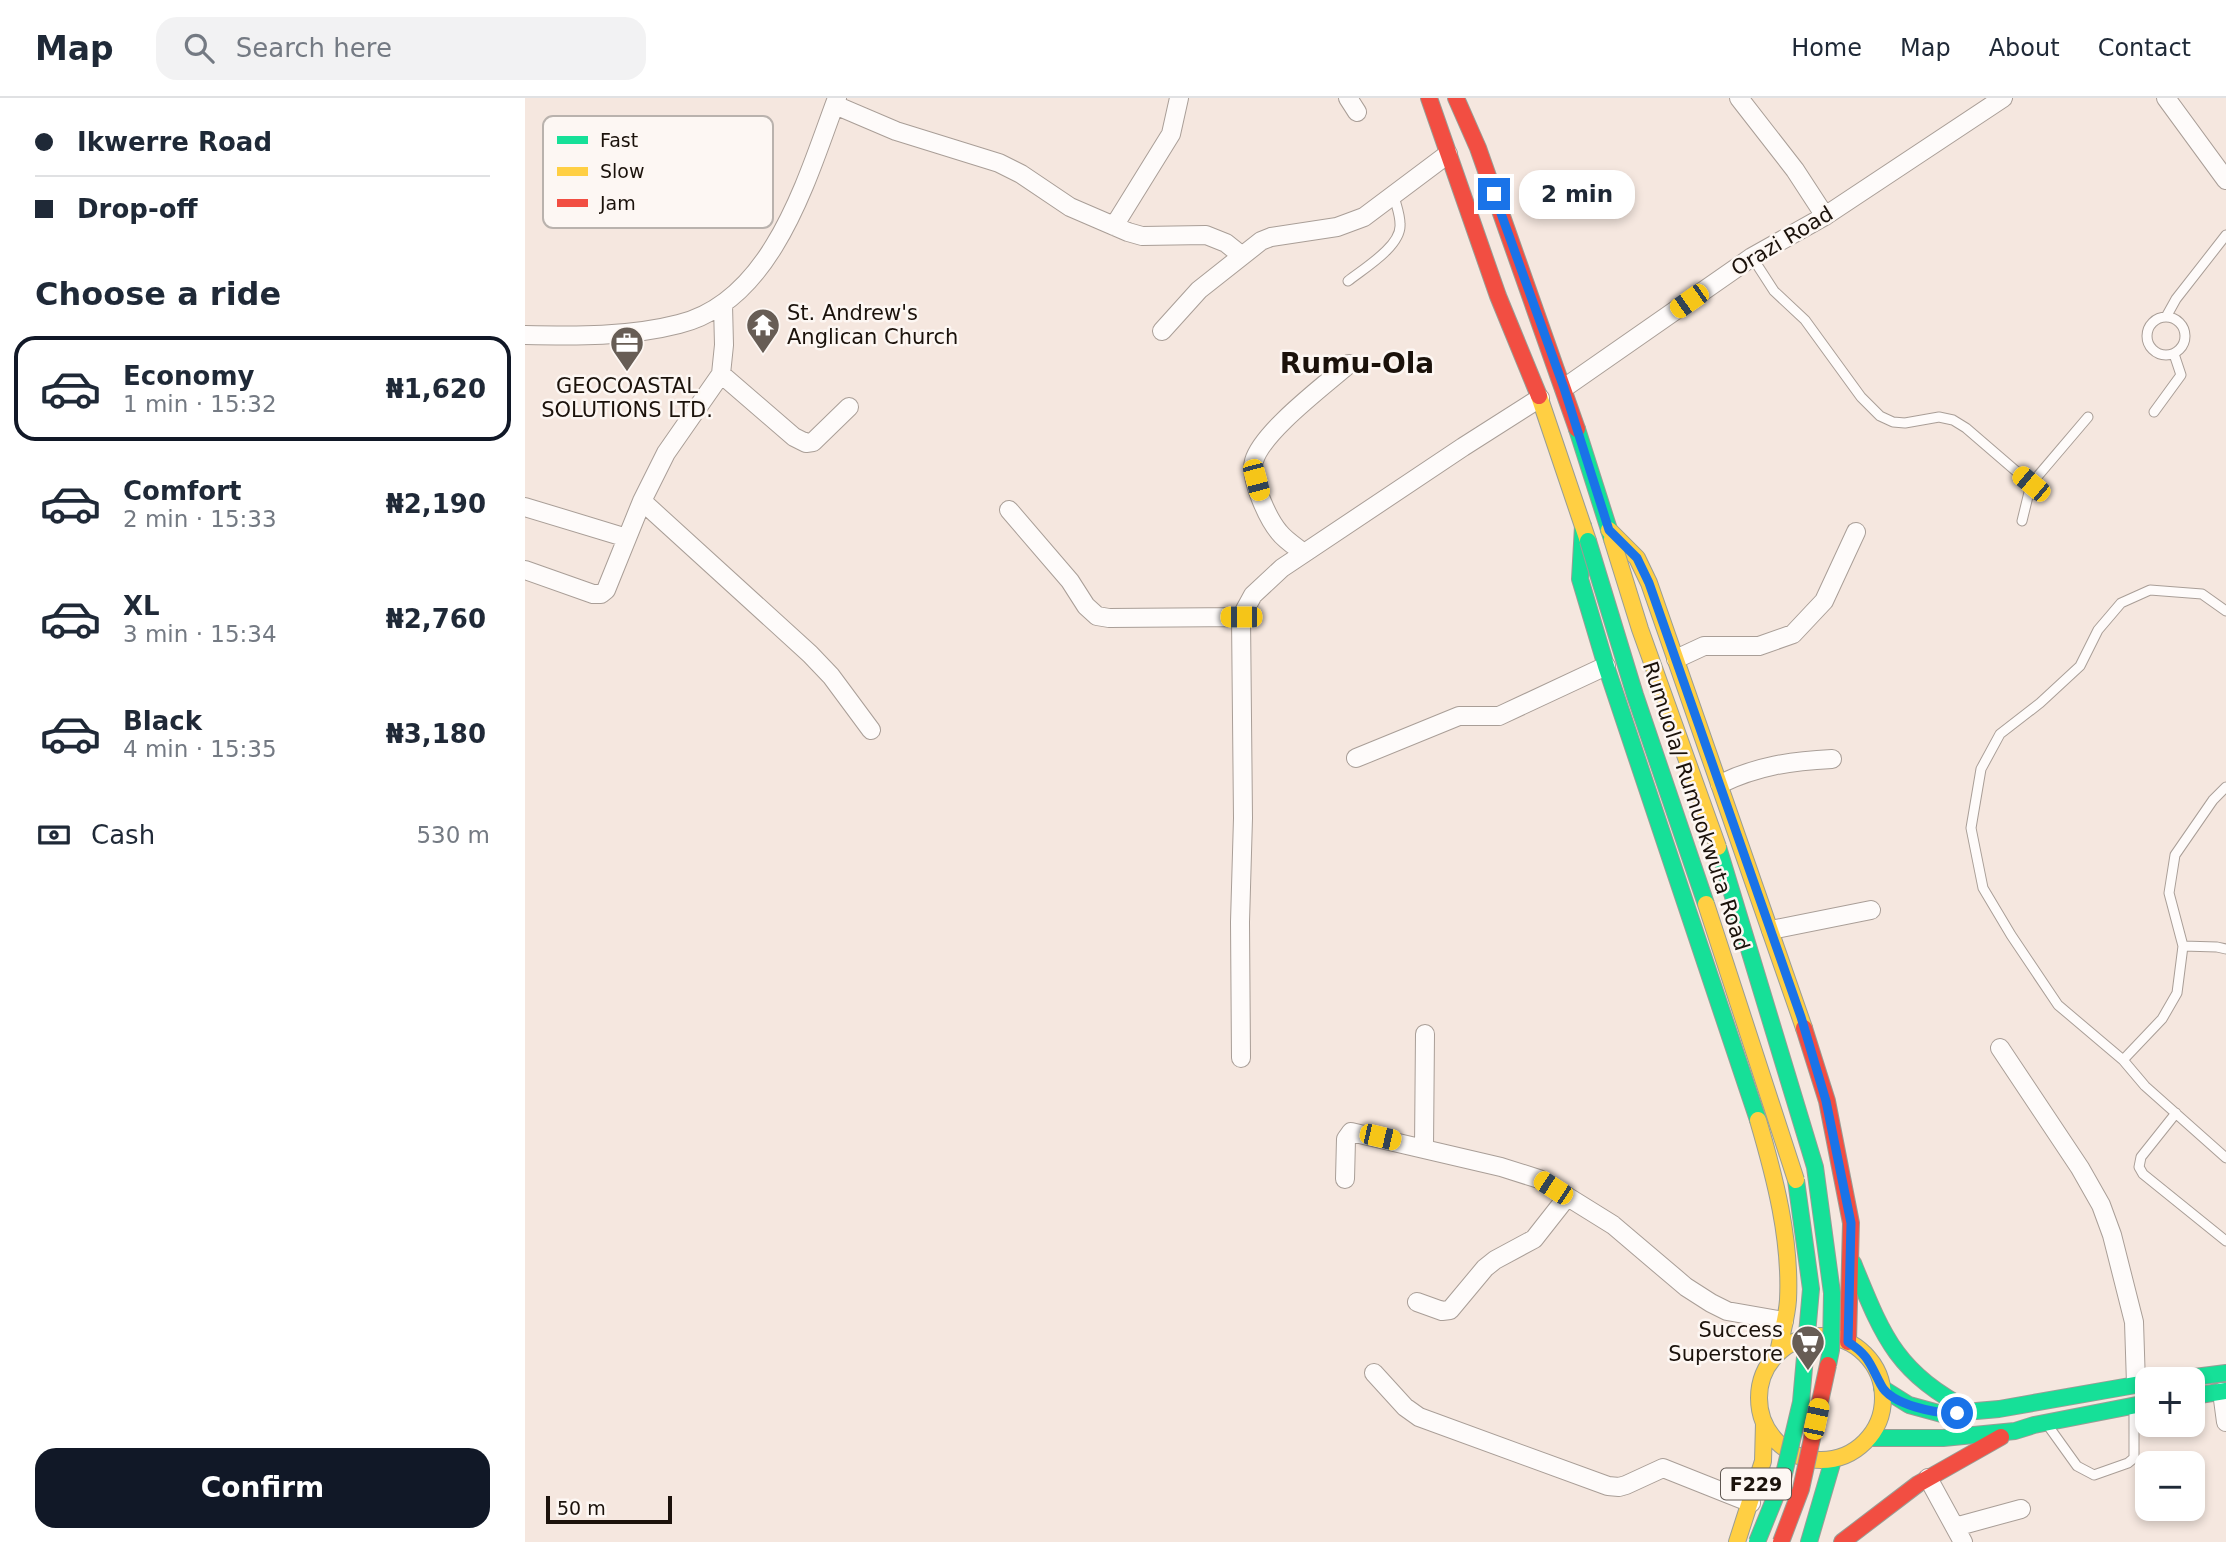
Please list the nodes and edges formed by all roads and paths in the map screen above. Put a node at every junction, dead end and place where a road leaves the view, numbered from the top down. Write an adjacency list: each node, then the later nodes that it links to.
1 (1179, 98): 12 (street)
2 (1429, 98): 8 (main road, Rumuola/ Rumuokwuta Road)
3 (1456, 98): 24 (main road, Rumuola/ Rumuokwuta Road)
4 (1739, 98): 11 (street)
5 (2002, 98): 11 (street, Orazi Road)
6 (2166, 98): 9 (street)
7 (836, 101): 12 (street); 17 (street)
8 (1448, 154): 10 (street); 25 (main road, Rumuola/ Rumuokwuta Road)
9 (2223, 170)
10 (1394, 196): 14 (street); 16 (lane)
11 (1825, 216): 15 (street, Orazi Road)
12 (1114, 226): 14 (street)
13 (2226, 235): 18 (lane)
14 (1241, 255): 19 (street)
15 (1752, 257): 24 (street, Orazi Road); 29 (lane)
16 (1347, 281)
17 (723, 305): 20 (street); 23 (street)
18 (2167, 317): 21 (lane); 21 (lane)
19 (1162, 331)
20 (525, 335)
21 (2174, 354): 27 (lane)
22 (1349, 365): 38 (street)
23 (720, 374): 26 (street); 30 (street)
24 (1564, 388): 36 (main road, Rumuola/ Rumuokwuta Road)
25 (1540, 398): 35 (main road, Rumuola/ Rumuokwuta Road); 38 (street)
26 (849, 407)
27 (2154, 412)
28 (2088, 418): 29 (lane)
29 (2031, 484): 33 (lane)
30 (642, 501): 37 (street); 44 (street)
31 (525, 507): 37 (street)
32 (1009, 510): 41 (street)
33 (2022, 521)
34 (1856, 531): 42 (street)
35 (1585, 533): 43 (main road); 90 (main road, Rumuola/ Rumuokwuta Road, bridge)
36 (1610, 534): 42 (main road); 91 (main road, Rumuola/ Rumuokwuta Road, bridge)
37 (627, 538): 39 (street)
38 (1304, 553): 41 (street)
39 (525, 570)
40 (2226, 611): 56 (lane)
41 (1241, 617): 55 (street)
42 (1676, 659): 47 (main road)
43 (1606, 666): 45 (street); 65 (main road)
44 (871, 730)
45 (1356, 758)
46 (1832, 759): 47 (street)
47 (1720, 784): 50 (main road)
48 (2226, 787): 51 (lane)
49 (1871, 910): 50 (street)
50 (1771, 930): 63 (main road)
51 (2183, 946): 52 (lane); 56 (lane)
52 (2226, 950)
53 (1425, 1034): 58 (street)
54 (2000, 1048): 68 (street)
55 (1241, 1058)
56 (2123, 1060): 57 (lane)
57 (2176, 1113): 59 (lane); 62 (lane)
58 (1423, 1147): 60 (street); 61 (street)
59 (2226, 1158)
60 (1345, 1179)
61 (1567, 1197): 64 (street); 65 (street)
62 (2226, 1241)
63 (1850, 1256): 66 (main road); 77 (main road)
64 (1417, 1302)
65 (1784, 1321): 67 (main road)
66 (1848, 1342): 67 (main road); 73 (main road)
67 (1778, 1353): 79 (main road, F229)
68 (2140, 1367)
69 (1374, 1374): 86 (street)
70 (2226, 1374): 71 (main road)
71 (2205, 1376)
72 (2135, 1384): 77 (main road)
73 (1882, 1388): 77 (main road); 83 (main road)
74 (2224, 1392): 75 (main road); 78 (street)
75 (2205, 1394)
76 (2135, 1405): 80 (main road)
77 (1972, 1412)
78 (2226, 1422)
79 (1764, 1423): 84 (main road, F229); 86 (main road, F229)
80 (2046, 1423): 81 (main road); 82 (lane)
81 (2015, 1431): 83 (main road); 85 (main road)
82 (2137, 1437)
83 (1869, 1438): 84 (main road)
84 (1833, 1460): 92 (main road, F229)
85 (1928, 1478): 88 (street); 93 (main road)
86 (1751, 1503): 89 (main road, F229)
87 (2021, 1509): 88 (street)
88 (1959, 1535)
89 (1737, 1542)
90 (1757, 1542)
91 (1780, 1542)
92 (1809, 1542)
93 (1842, 1542)

